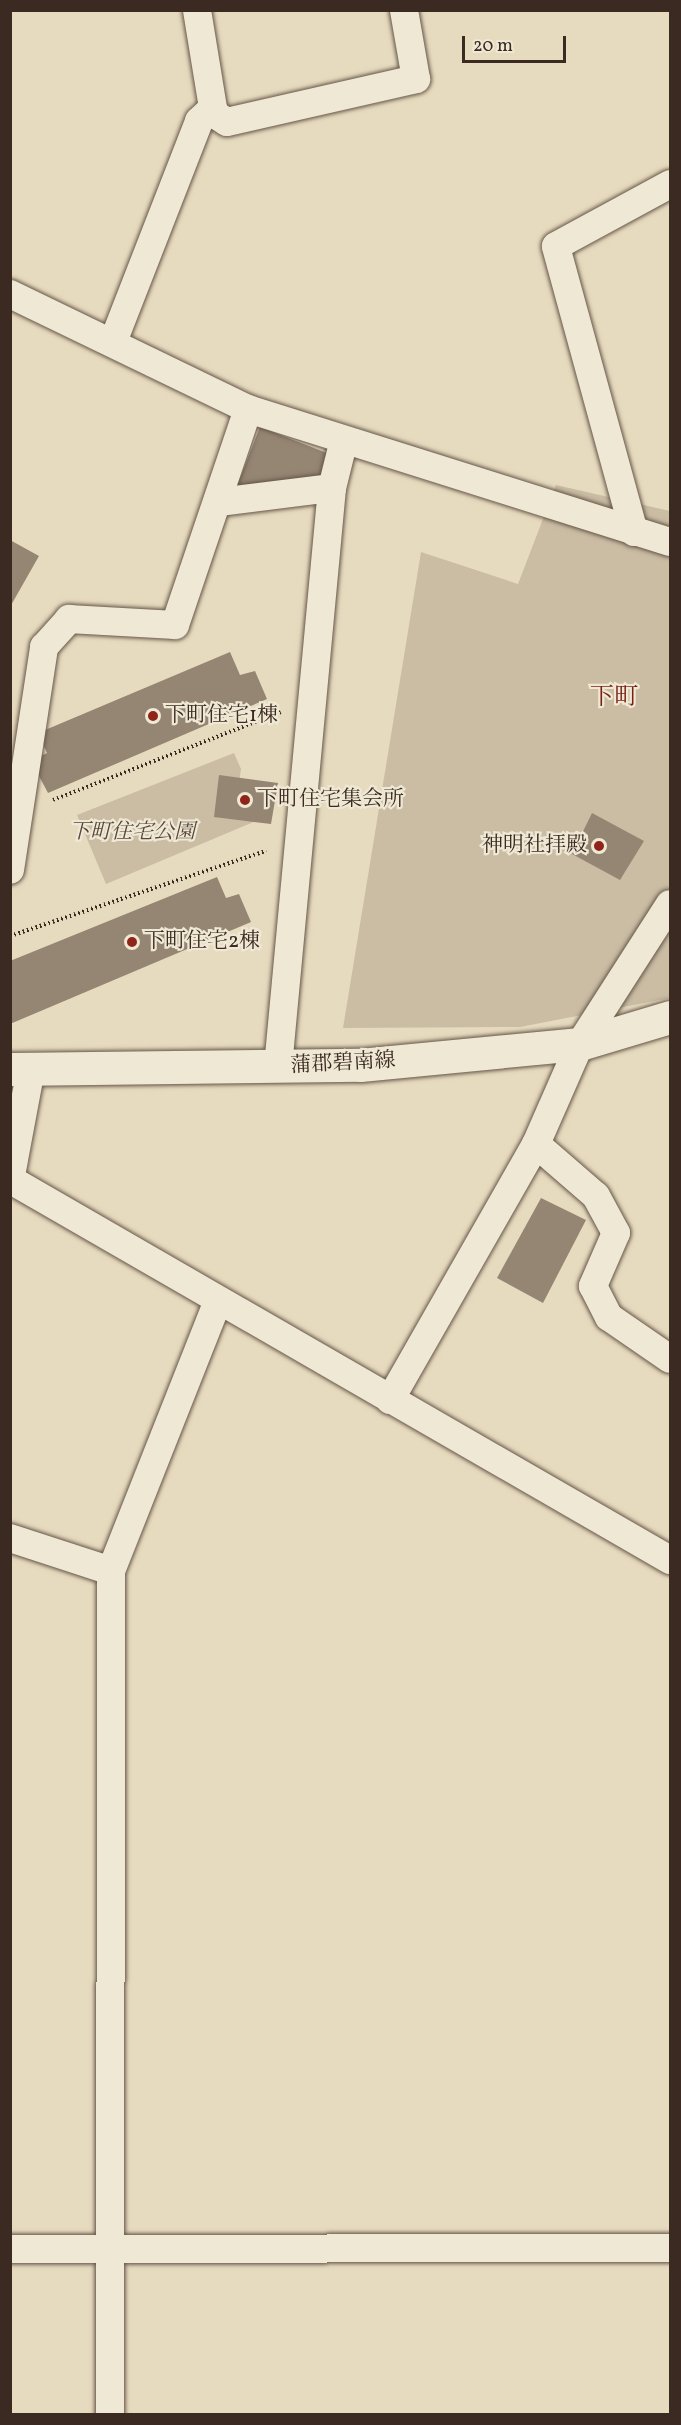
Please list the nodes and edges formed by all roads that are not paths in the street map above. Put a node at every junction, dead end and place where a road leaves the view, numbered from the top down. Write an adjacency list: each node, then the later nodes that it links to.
1 (197, 10): 3 (street)
2 (404, 10): 3 (street)
3 (210, 111): 6 (street)
4 (670, 184): 11 (street)
5 (10, 294): 6 (street)
6 (113, 342): 7 (street)
7 (248, 409): 8 (street); 10 (street)
8 (344, 440): 9 (street); 11 (street)
9 (332, 488): 10 (street); 17 (street)
10 (219, 502): 13 (street)
11 (634, 532): 12 (street)
12 (670, 542)
13 (10, 870)
14 (670, 904): 16 (street)
15 (670, 1017): 16 (main road, 蒲郡碧南線)
16 (580, 1044): 17 (main road, 蒲郡碧南線); 19 (street)
17 (278, 1067): 18 (main road, 蒲郡碧南線)
18 (21, 1069): 20 (street)
19 (536, 1144): 22 (street); 23 (street)
20 (11, 1180): 21 (street)
21 (217, 1303): 23 (street); 26 (street)
22 (670, 1359)
23 (390, 1400): 25 (street)
24 (10, 1538): 26 (street)
25 (670, 1560)
26 (111, 1571): 29 (street)
27 (670, 2248): 29 (street)
28 (10, 2249): 29 (street)
29 (112, 2250): 30 (street)
30 (110, 2415)

